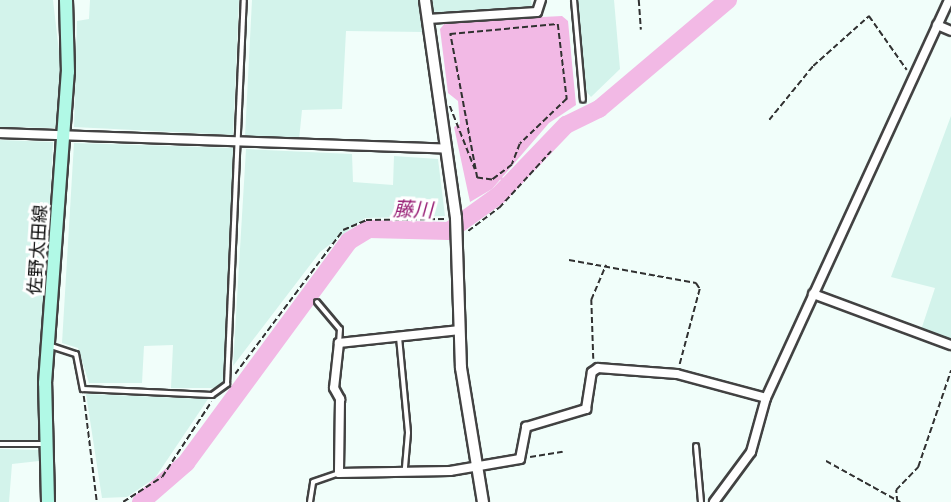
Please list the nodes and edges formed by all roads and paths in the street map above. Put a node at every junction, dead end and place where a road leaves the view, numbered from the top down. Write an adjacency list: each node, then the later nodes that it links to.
1 (66, 0): 17 (main road, 佐野太田線)
2 (244, 0): 18 (lane)
3 (425, 0): 8 (street)
4 (541, 0): 8 (street)
5 (574, 0): 13 (lane)
6 (639, 0): 10 (path)
7 (949, 0): 9 (street)
8 (428, 19): 19 (street)
9 (937, 26): 11 (street); 12 (street)
10 (641, 30)
11 (951, 31)
12 (913, 78): 15 (path); 26 (street)
13 (583, 100)
14 (450, 106): 21 (path)
15 (768, 120)
16 (0, 133): 17 (street)
17 (63, 135): 18 (street); 31 (main road, 佐野太田線)
18 (238, 142): 19 (street); 36 (lane)
19 (447, 149): 22 (street)
20 (551, 151): 23 (path)
21 (476, 170): 21 (path)
22 (456, 219): 23 (street); 36 (path)
23 (458, 237): 28 (street)
24 (569, 260): 25 (path)
25 (606, 264): 33 (path); 35 (path)
26 (813, 294): 32 (street); 39 (street)
27 (317, 302): 30 (lane)
28 (460, 330): 29 (street); 46 (street)
29 (399, 336): 30 (street); 47 (lane)
30 (339, 343): 48 (street)
31 (47, 345): 37 (lane); 41 (main road, 佐野太田線)
32 (951, 345)
33 (594, 369): 35 (street); 44 (street)
34 (951, 370): 56 (path)
35 (677, 374): 39 (street)
36 (227, 384): 38 (lane)
37 (84, 389): 38 (lane); 50 (path)
38 (212, 395): 51 (path)
39 (766, 398): 55 (street)
40 (0, 444): 41 (lane)
41 (45, 444): 49 (main road, 佐野太田線)
42 (696, 446): 54 (lane)
43 (563, 452): 44 (path)
44 (520, 459): 46 (street)
45 (826, 461): 56 (path)
46 (479, 467): 47 (street); 53 (street)
47 (405, 469): 48 (street)
48 (339, 473): 52 (lane)
49 (48, 502)
50 (97, 502)
51 (123, 502)
52 (310, 502)
53 (483, 502)
54 (701, 502)
55 (714, 502)
56 (898, 502)

